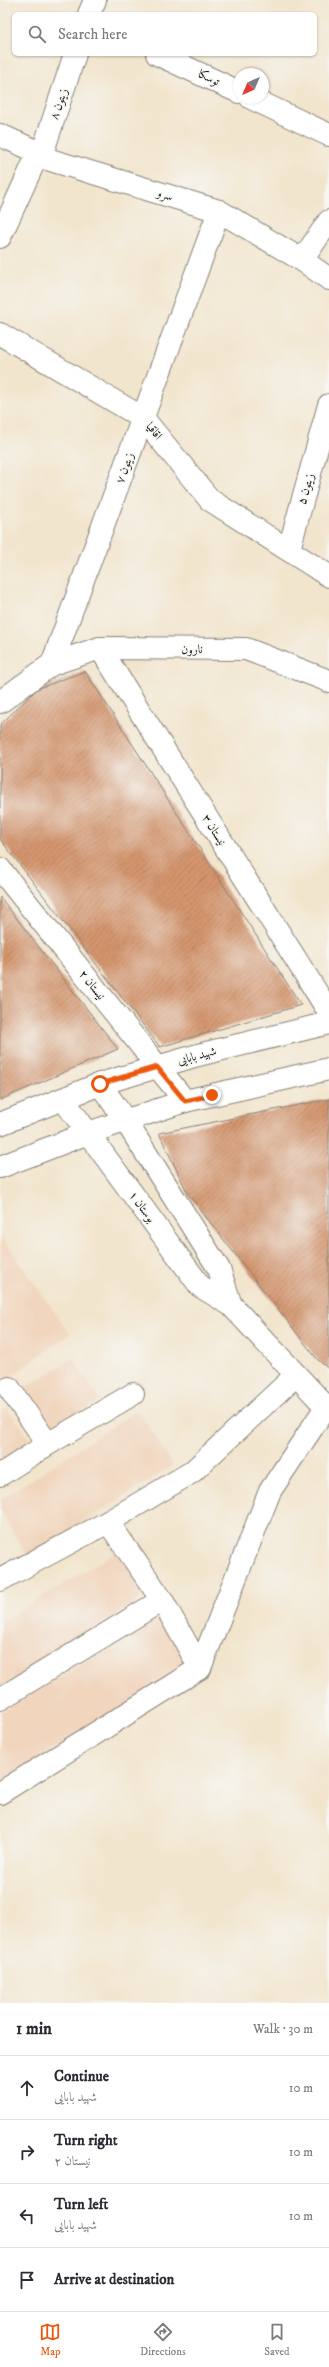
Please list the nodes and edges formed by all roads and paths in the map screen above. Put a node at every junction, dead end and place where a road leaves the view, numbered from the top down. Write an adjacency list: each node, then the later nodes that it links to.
1 (95, 0): 2 (street)
2 (90, 12)
3 (74, 56): 9 (street, زیتون ۸)
4 (161, 56): 5 (street, توسکا)
5 (233, 89)
6 (264, 104): 8 (street)
7 (0, 135): 9 (street, سرو)
8 (329, 135)
9 (40, 155): 10 (street, سرو); 12 (street)
10 (219, 211): 13 (street, سرو); 17 (street, زیتون ۷)
11 (329, 221): 13 (street)
12 (0, 237)
13 (302, 260): 14 (street, سرو)
14 (329, 279)
15 (0, 334): 17 (street, اقاقیا)
16 (329, 405): 18 (street, زیتون ۵)
17 (143, 418): 18 (street, اقاقیا); 21 (street, زیتون ۷)
18 (289, 549): 19 (street, اقاقیا)
19 (329, 576)
20 (100, 648): 21 (street, نارون); 22 (street, نارون); 25 (street, نیستان ۳)
21 (52, 664): 23 (street)
22 (329, 681)
23 (0, 702)
24 (0, 869): 27 (street, نیستان ۲)
25 (329, 1012)
26 (329, 1023): 27 (street, شهید بابایی)
27 (157, 1067): 29 (street, شهید بابایی); 31 (street, نیستان ۲)
28 (329, 1069): 31 (street)
29 (100, 1084): 30 (street, شهید بابایی); 32 (street, بوستان ۱)
30 (63, 1099): 33 (street, شهید بابایی); 34 (street, بوستان ۱)
31 (185, 1101): 32 (street)
32 (125, 1120): 34 (street); 36 (street, بوستان ۱)
33 (0, 1124)
34 (88, 1133): 35 (street); 36 (street, بوستان ۱)
35 (0, 1167)
36 (231, 1305): 37 (street, بوستان ۱)
37 (296, 1375): 40 (street, بوستان ۱); 43 (street)
38 (9, 1388): 41 (street)
39 (133, 1394): 41 (street)
40 (327, 1408): 46 (street)
41 (48, 1444): 42 (street)
42 (0, 1475)
43 (108, 1522): 44 (street); 45 (street)
44 (2, 1574)
45 (162, 1600): 46 (street); 47 (street)
46 (200, 1668): 48 (street)
47 (0, 1699)
48 (0, 1793)

